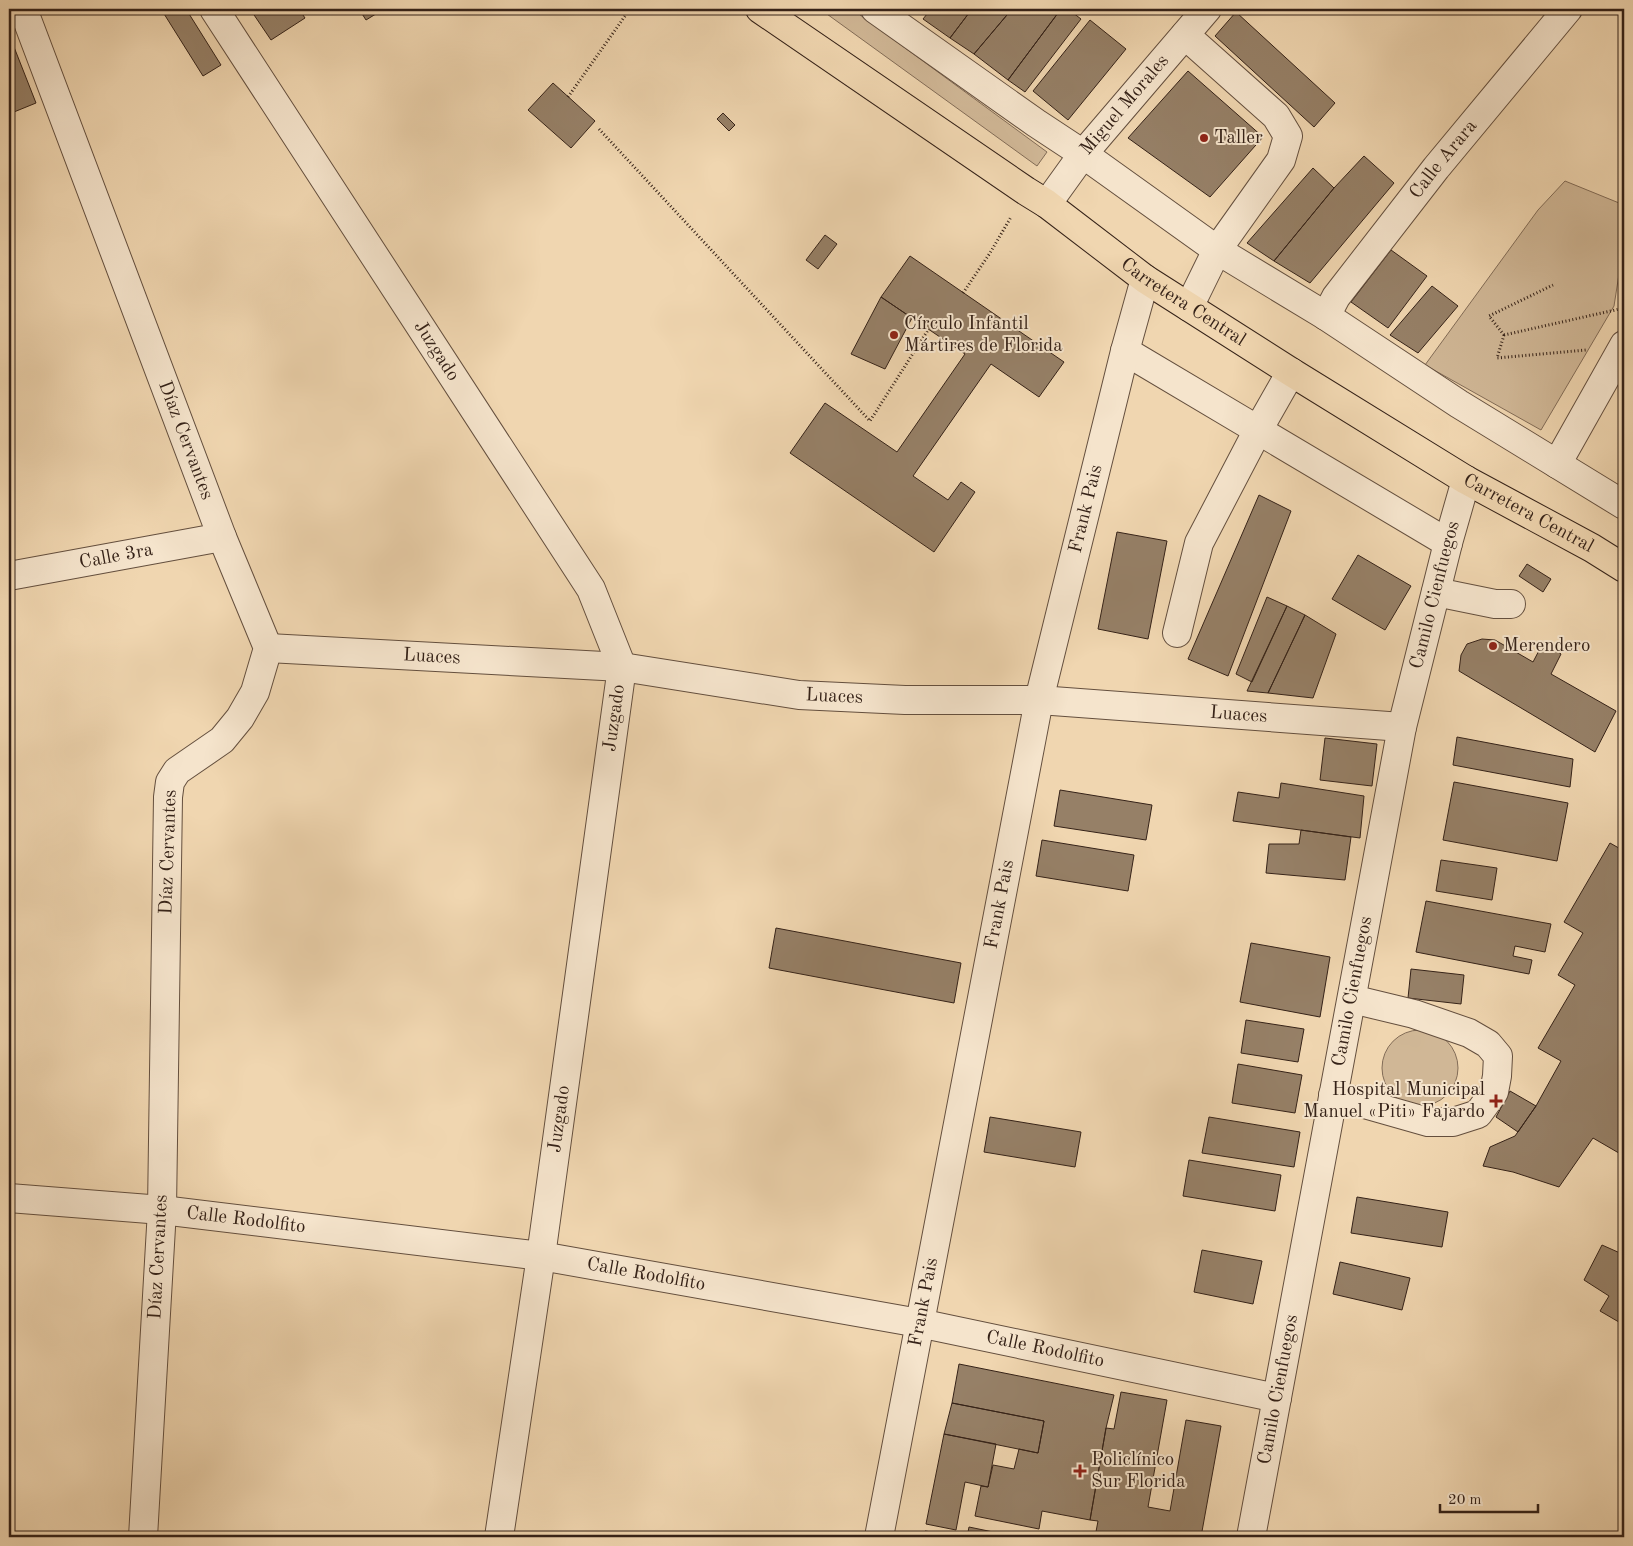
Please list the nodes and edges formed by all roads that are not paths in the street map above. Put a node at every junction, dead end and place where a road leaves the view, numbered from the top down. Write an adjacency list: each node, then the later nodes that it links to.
1 (24, 9): 7 (street); 22 (street, Díaz Cervantes)
2 (214, 9): 30 (street, Juzgado)
3 (760, 9): 10 (highway, Carretera Central)
4 (875, 9): 9 (street)
5 (1208, 9): 8 (street, Miguel Morales)
6 (1568, 9): 14 (street, Calle Arara)
7 (9, 17)
8 (1185, 35): 9 (street, Miguel Morales); 11 (street)
9 (1083, 154): 10 (street, Miguel Morales); 11 (street)
10 (1037, 198): 12 (highway, Carretera Central)
11 (1217, 250): 13 (street); 14 (street)
12 (1145, 279): 13 (highway, Carretera Central); 16 (street, Frank Pais)
13 (1189, 307): 17 (highway, Carretera Central)
14 (1326, 316): 19 (street)
15 (1624, 346): 19 (street)
16 (1125, 351): 18 (street); 31 (street, Frank Pais)
17 (1291, 372): 18 (street); 20 (highway, Carretera Central)
18 (1258, 430): 23 (street); 28 (street)
19 (1557, 464): 21 (street)
20 (1466, 480): 23 (street, Camilo Cienfuegos); 24 (highway, Carretera Central)
21 (1624, 505)
22 (222, 537): 25 (street, Calle 3ra); 29 (street, Díaz Cervantes)
23 (1448, 543): 26 (street, Camilo Cienfuegos)
24 (1624, 568)
25 (9, 576)
26 (1436, 592): 27 (street); 32 (street, Camilo Cienfuegos)
27 (1511, 604)
28 (1177, 633)
29 (268, 648): 30 (street, Luaces); 36 (street, Díaz Cervantes)
30 (622, 667): 31 (street, Luaces); 37 (street, Juzgado)
31 (1039, 700): 32 (street, Luaces); 38 (street, Frank Pais)
32 (1402, 727): 33 (street, Camilo Cienfuegos)
33 (1352, 999): 34 (street, Camilo Cienfuegos); 34 (street)
34 (1333, 1095): 39 (street, Camilo Cienfuegos)
35 (9, 1198): 36 (street, Calle Rodolfito)
36 (162, 1210): 37 (street, Calle Rodolfito); 40 (street, Díaz Cervantes)
37 (541, 1256): 38 (street, Calle Rodolfito); 41 (street, Juzgado)
38 (919, 1323): 39 (street, Calle Rodolfito); 42 (street, Frank Pais)
39 (1277, 1398): 43 (street, Camilo Cienfuegos)
40 (143, 1537)
41 (498, 1537)
42 (879, 1537)
43 (1251, 1537)

